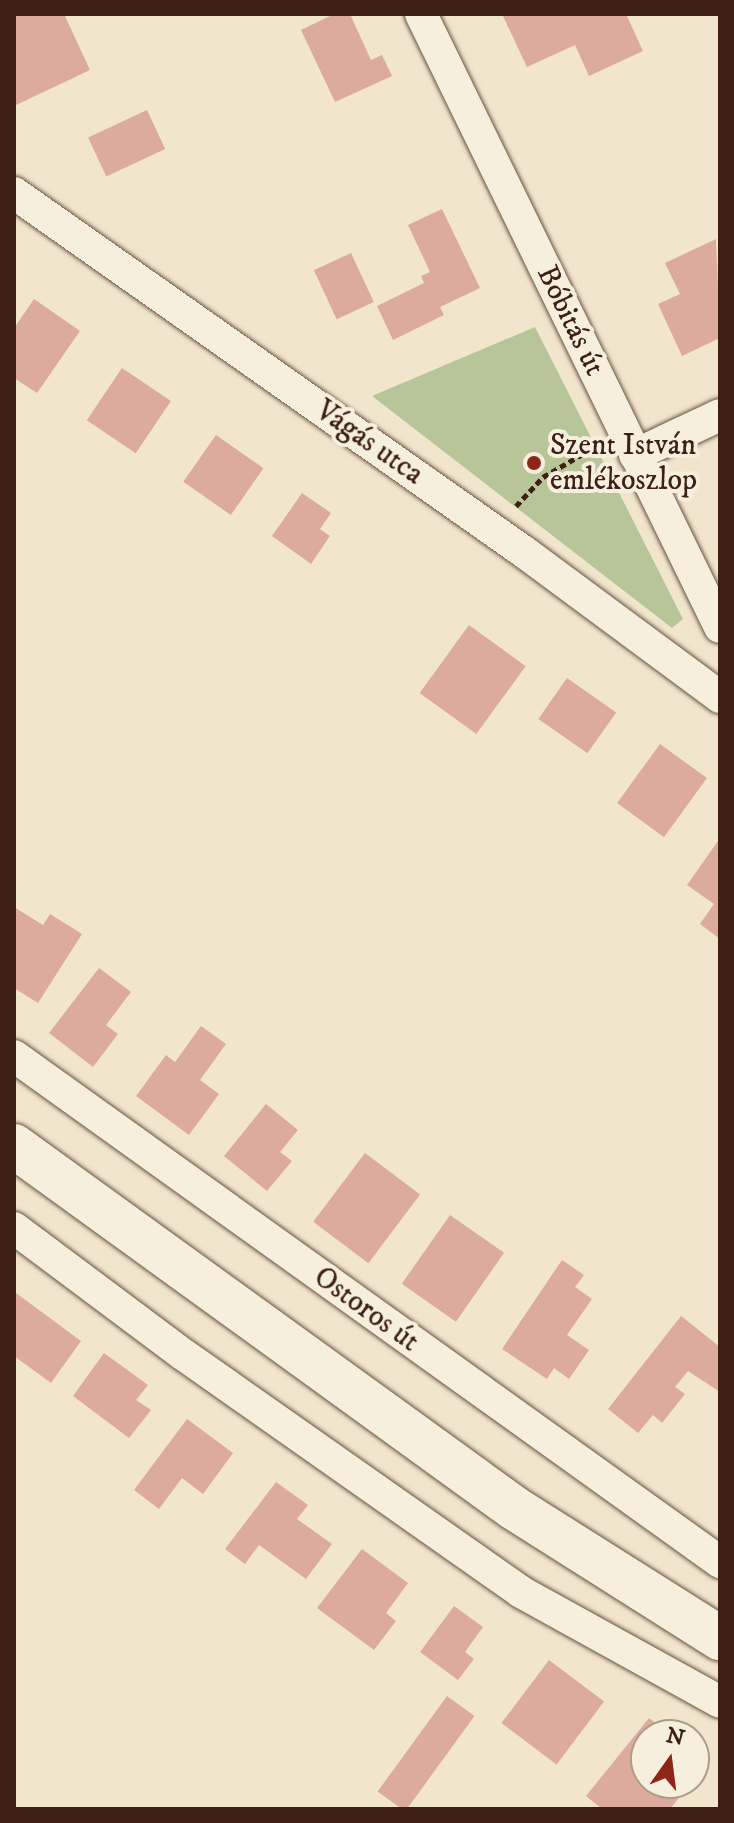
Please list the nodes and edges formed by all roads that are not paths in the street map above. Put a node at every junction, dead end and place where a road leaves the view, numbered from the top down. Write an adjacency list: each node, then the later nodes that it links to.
1 (421, 14): 4 (street, Bóbitás út)
2 (14, 193): 6 (street, Vágás utca)
3 (720, 415): 4 (street)
4 (635, 455): 5 (street, Bóbitás út)
5 (720, 627)
6 (720, 697)
7 (14, 1056): 10 (street, Ostoros út)
8 (14, 1146): 11 (main road)
9 (14, 1228): 12 (street)
10 (720, 1562)
11 (720, 1638)
12 (720, 1702)

